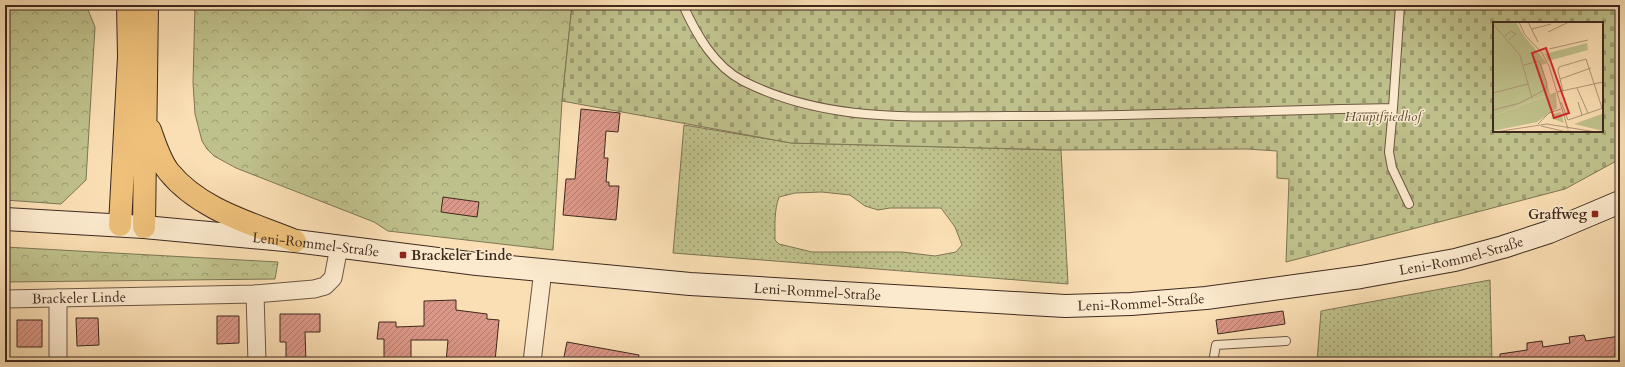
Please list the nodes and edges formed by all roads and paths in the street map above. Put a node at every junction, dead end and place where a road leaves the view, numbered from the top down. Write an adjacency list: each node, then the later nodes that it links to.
1 (128, 5): 10 (highway)
2 (147, 5): 6 (highway)
3 (683, 5): 5 (lane)
4 (1400, 5): 5 (lane)
5 (1393, 108): 8 (lane)
6 (147, 121): 11 (highway); 12 (highway)
7 (1620, 202): 14 (main road, Leni-Rommel-Straße)
8 (1409, 204)
9 (5, 219): 10 (main road, Leni-Rommel-Straße)
10 (120, 225): 11 (main road, Leni-Rommel-Straße)
11 (144, 227): 12 (main road, Leni-Rommel-Straße)
12 (295, 241): 13 (main road, Leni-Rommel-Straße)
13 (339, 247): 14 (main road, Leni-Rommel-Straße); 15 (street, Brackeler Linde)
14 (543, 270): 21 (street)
15 (255, 294): 16 (street, Brackeler Linde); 20 (street)
16 (58, 298): 17 (street, Brackeler Linde); 19 (street)
17 (5, 299)
18 (1286, 341): 22 (lane)
19 (58, 362)
20 (257, 362)
21 (532, 362)
22 (1213, 362)

